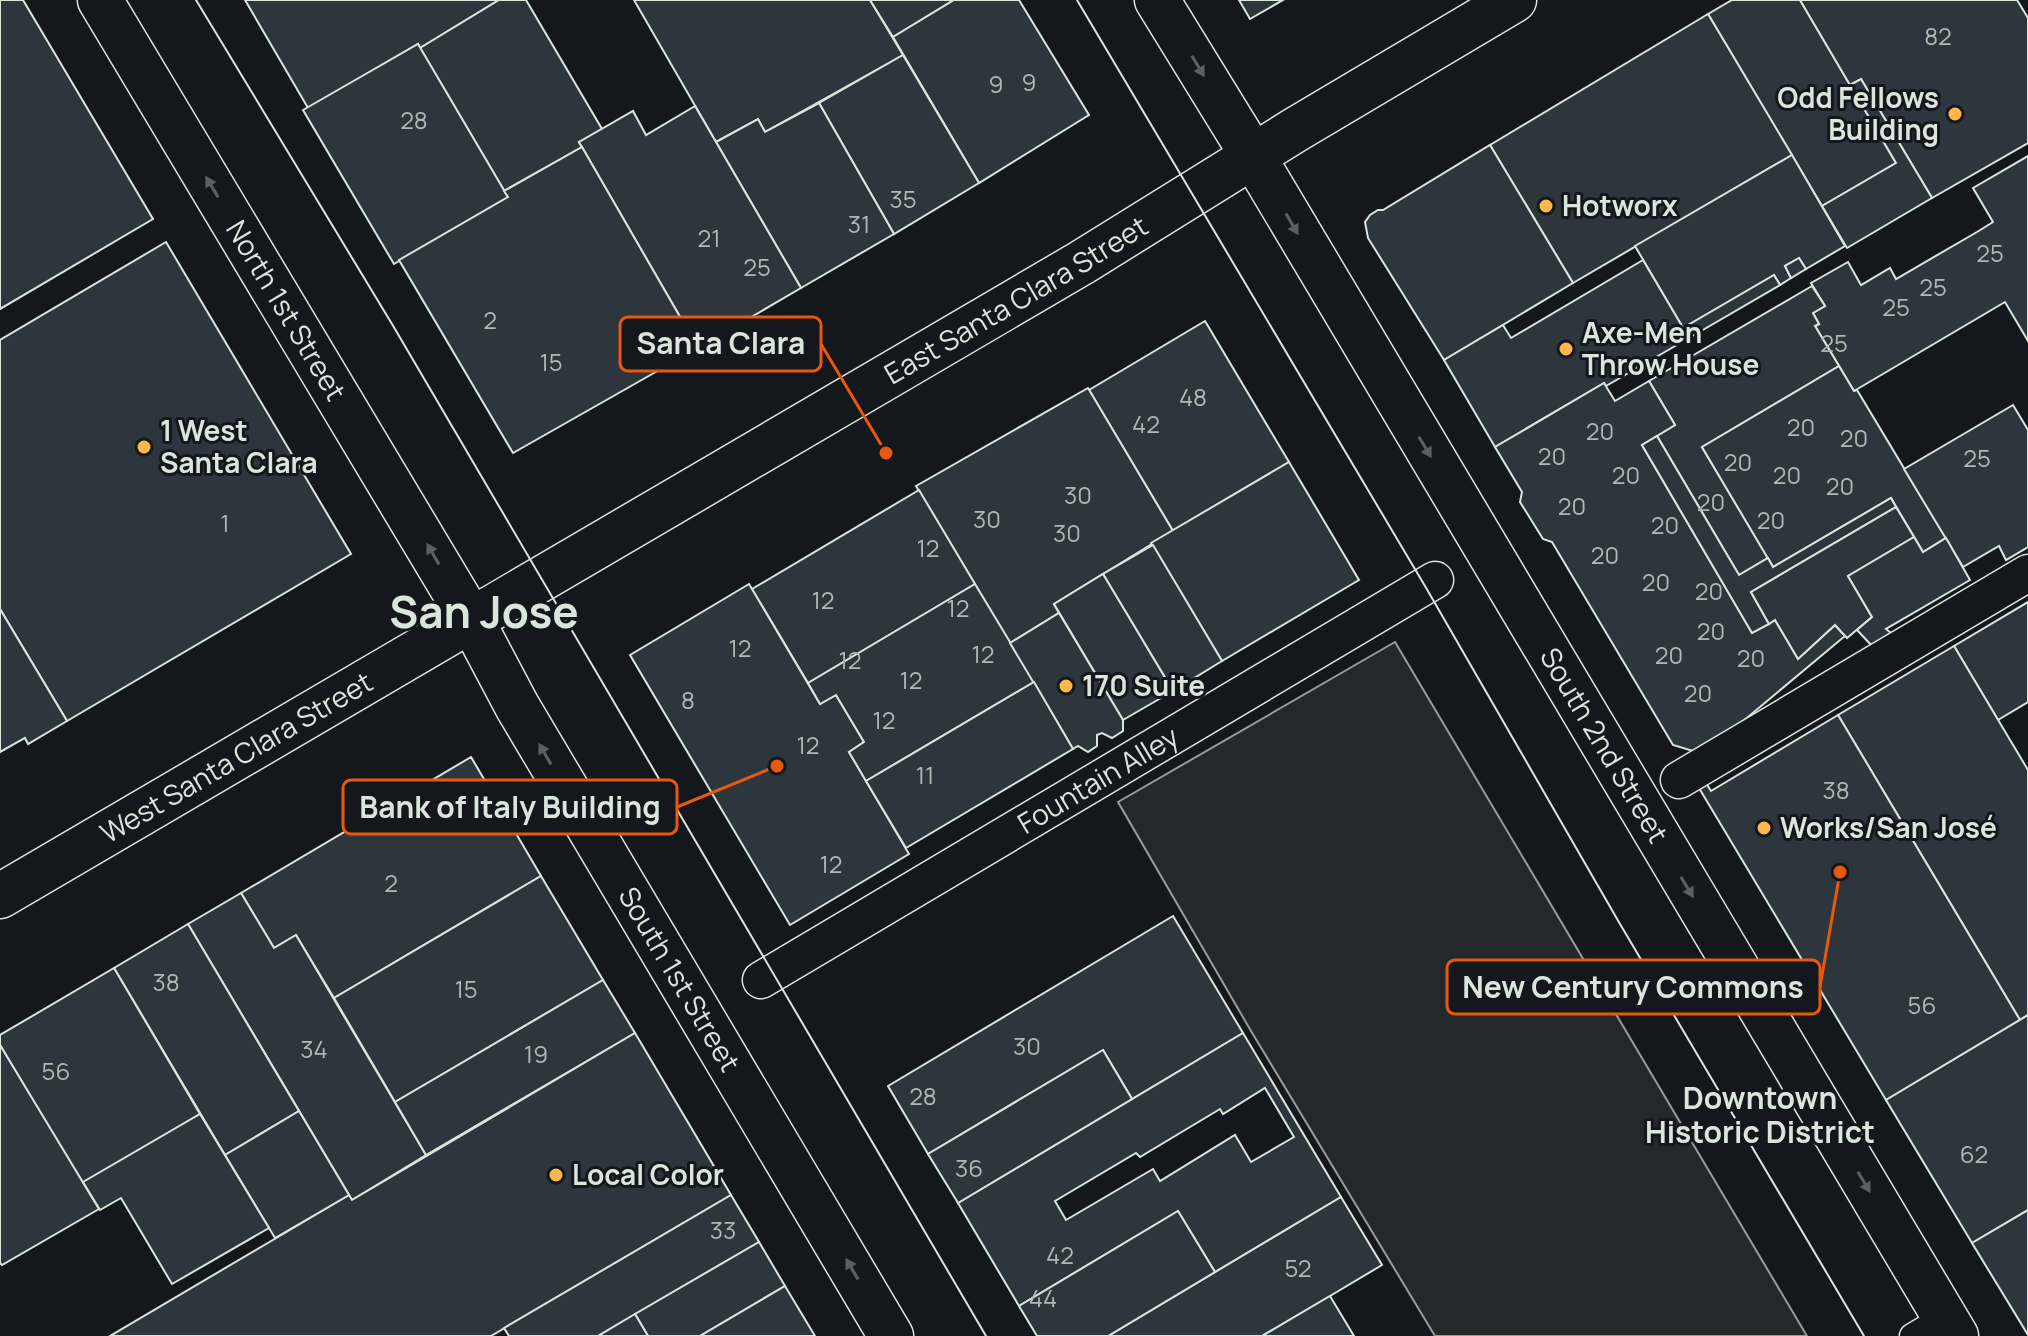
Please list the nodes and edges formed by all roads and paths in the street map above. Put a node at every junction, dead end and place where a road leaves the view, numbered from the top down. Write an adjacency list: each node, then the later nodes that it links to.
1 (100, 0): 7 (street, North 1st Street, one-way to 1)
2 (1157, 0): 4 (street, South 2nd Street, one-way to 4)
3 (1514, 0): 4 (street, East Santa Clara Street)
4 (1253, 156): 7 (street, East Santa Clara Street); 11 (street, South 2nd Street, one-way to 11)
5 (2028, 573): 8 (street)
6 (1435, 580): 10 (street, Fountain Alley)
7 (472, 621): 9 (street, West Santa Clara Street); 12 (street, South 1st Street, one-way to 7)
8 (1679, 780)
9 (0, 896)
10 (761, 980)
11 (1938, 1329)
12 (891, 1336)

